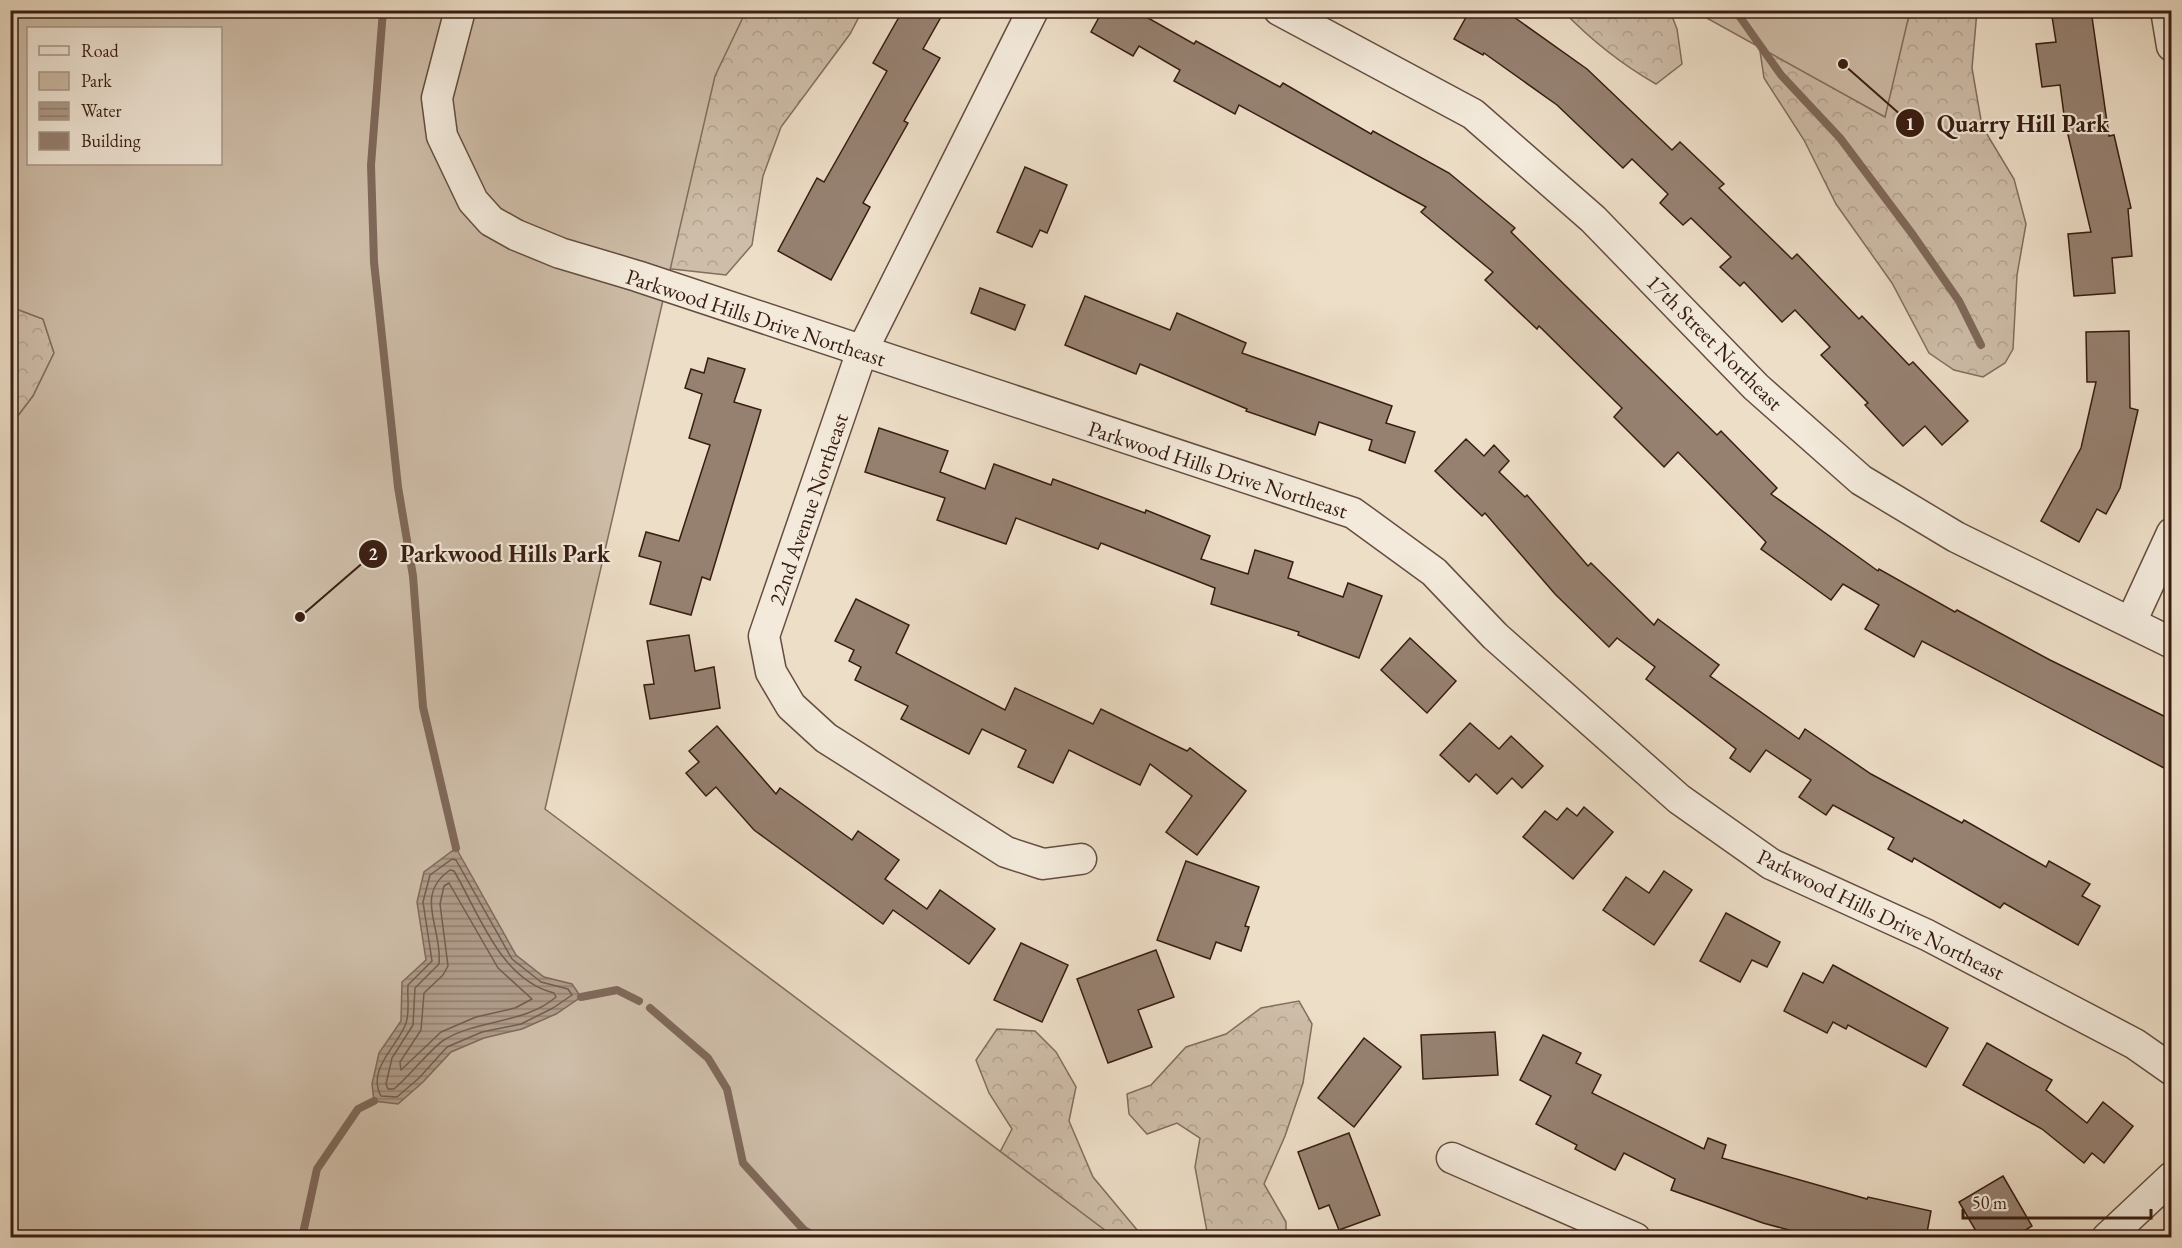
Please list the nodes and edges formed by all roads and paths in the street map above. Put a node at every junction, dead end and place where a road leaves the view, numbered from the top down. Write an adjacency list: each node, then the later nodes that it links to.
1 (460, 10): 6 (street, Parkwood Hills Drive Northeast)
2 (1033, 10): 6 (street, 22nd Avenue Northeast)
3 (1279, 10): 8 (street, 17th Street Northeast)
4 (2166, 10): 5 (street)
5 (2172, 46)
6 (862, 351): 10 (street, 22nd Avenue Northeast); 11 (street, Parkwood Hills Drive Northeast)
7 (2172, 533): 8 (street)
8 (2131, 622): 9 (street, 17th Street Northeast)
9 (2172, 643)
10 (1081, 859)
11 (2172, 1070)
12 (1452, 1158): 14 (street)
13 (2172, 1178): 15 (street)
14 (1635, 1238)
15 (2107, 1238)

